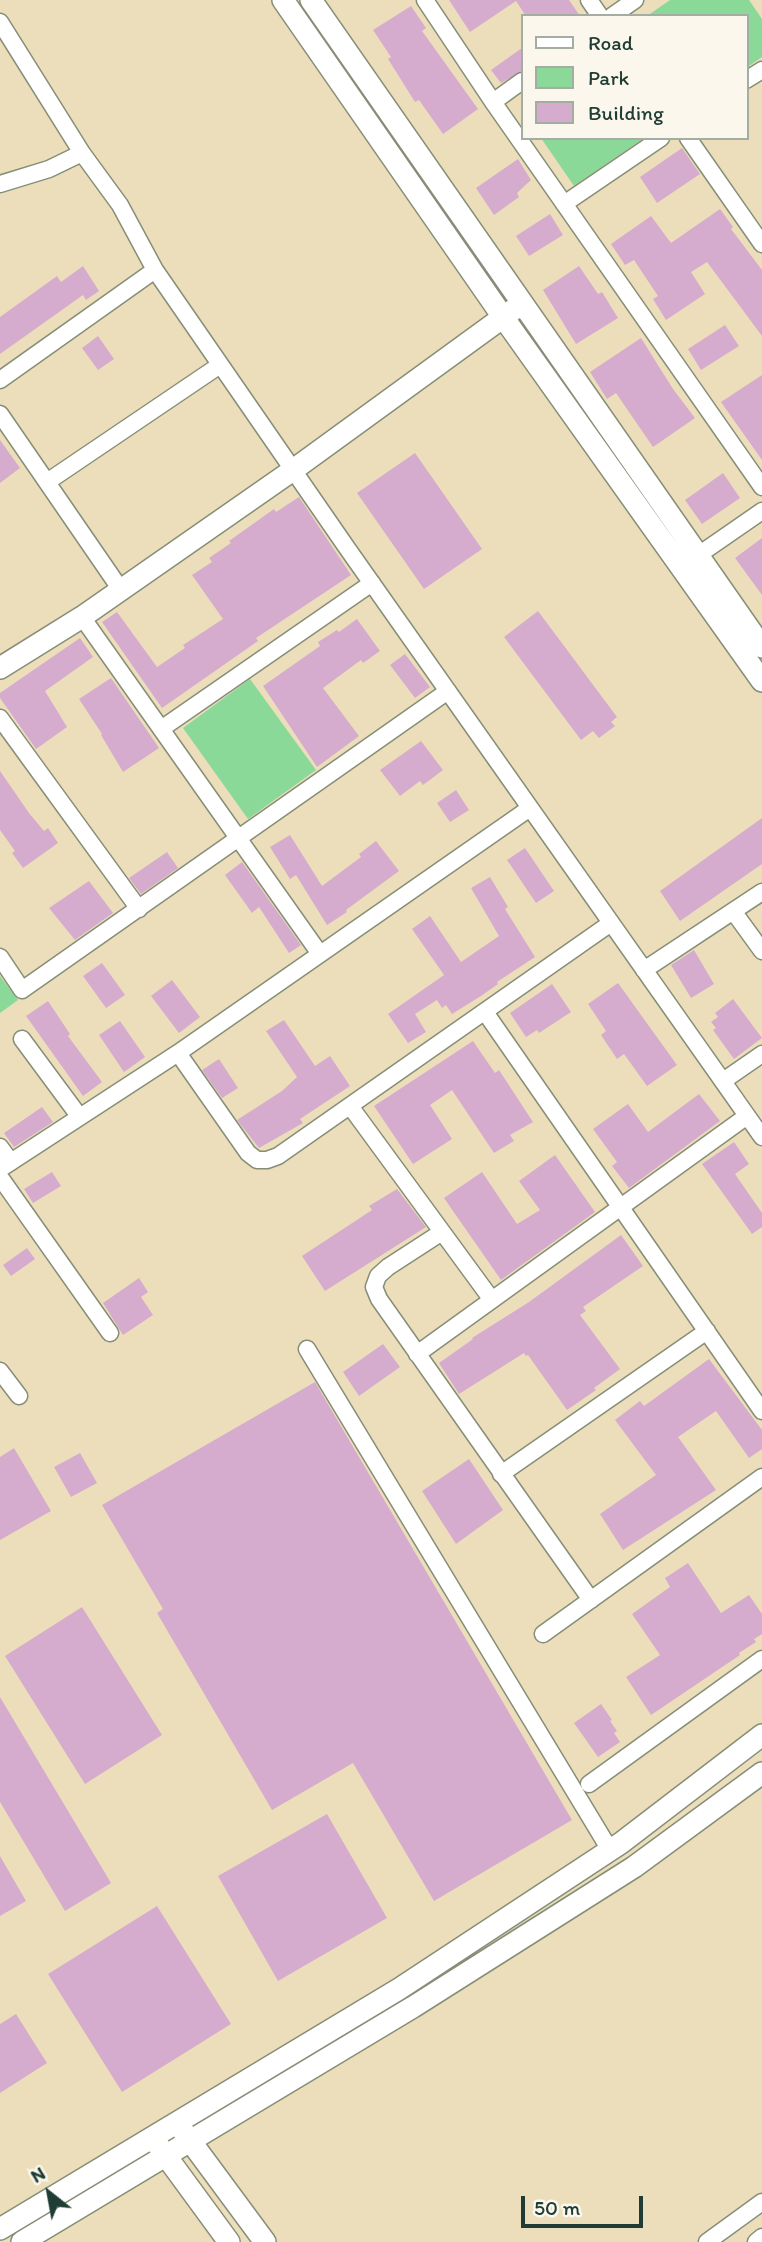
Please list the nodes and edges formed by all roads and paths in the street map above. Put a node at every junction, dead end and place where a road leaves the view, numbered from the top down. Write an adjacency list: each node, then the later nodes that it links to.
1 (283, 0): 17 (street)
2 (311, 0): 16 (street)
3 (425, 0): 8 (street)
4 (635, 0): 5 (street)
5 (615, 14)
6 (0, 22): 11 (street)
7 (520, 82): 8 (street)
8 (493, 102): 13 (street)
9 (658, 140): 13 (street)
10 (689, 140): 14 (street)
11 (82, 153): 12 (street); 15 (street)
12 (0, 184)
13 (564, 204): 23 (street)
14 (762, 244)
15 (155, 270): 18 (street); 19 (street)
16 (523, 302): 17 (street); 25 (street)
17 (503, 317): 21 (street); 31 (street)
18 (220, 365): 21 (street); 22 (street)
19 (0, 380)
20 (0, 414): 22 (street)
21 (293, 470): 26 (street); 27 (street)
22 (47, 482): 27 (street)
23 (762, 487)
24 (762, 510): 25 (street)
25 (697, 556): 29 (street)
26 (372, 583): 32 (street); 34 (street)
27 (121, 590): 28 (street)
28 (82, 617): 30 (street); 34 (street)
29 (762, 647)
30 (0, 668)
31 (762, 681)
32 (448, 691): 35 (street); 36 (street)
33 (0, 718): 38 (street)
34 (161, 729): 36 (street)
35 (530, 808): 40 (street); 42 (street)
36 (238, 838): 38 (street); 42 (street)
37 (762, 892): 39 (street)
38 (139, 909): 43 (street)
39 (733, 911): 41 (street); 44 (street)
40 (611, 923): 44 (street); 45 (street)
41 (762, 951)
42 (320, 954): 47 (street)
43 (0, 957)
44 (645, 970): 49 (street)
45 (485, 1012): 50 (street); 57 (street)
46 (22, 1039): 51 (street)
47 (178, 1053): 50 (street); 51 (street)
48 (762, 1054): 49 (street)
49 (723, 1081): 52 (street)
50 (350, 1106): 58 (street)
51 (79, 1116): 55 (street)
52 (747, 1116): 53 (street); 57 (street)
53 (762, 1137)
54 (0, 1147): 55 (street)
55 (6, 1166)
56 (0, 1177): 61 (street)
57 (621, 1207): 59 (street); 60 (street)
58 (442, 1232): 59 (street); 63 (street)
59 (492, 1300): 63 (street)
60 (707, 1331): 66 (street); 67 (street)
61 (110, 1334)
62 (307, 1349): 75 (street)
63 (417, 1354): 67 (street)
64 (0, 1371): 65 (street)
65 (19, 1396)
66 (762, 1410)
67 (501, 1474): 69 (street)
68 (762, 1476): 69 (street)
69 (591, 1600): 70 (street)
70 (543, 1634)
71 (762, 1659): 74 (street)
72 (762, 1735): 75 (street)
73 (762, 1773): 78 (street)
74 (589, 1784)
75 (610, 1850): 76 (street)
76 (177, 2122): 77 (street); 78 (street)
77 (152, 2137): 79 (street); 81 (street)
78 (190, 2141): 79 (street); 85 (street)
79 (166, 2156): 83 (street); 84 (street)
80 (762, 2202): 86 (street)
81 (0, 2229)
82 (762, 2237): 87 (street)
83 (22, 2242)
84 (229, 2242)
85 (265, 2242)
86 (707, 2242)
87 (755, 2242)

